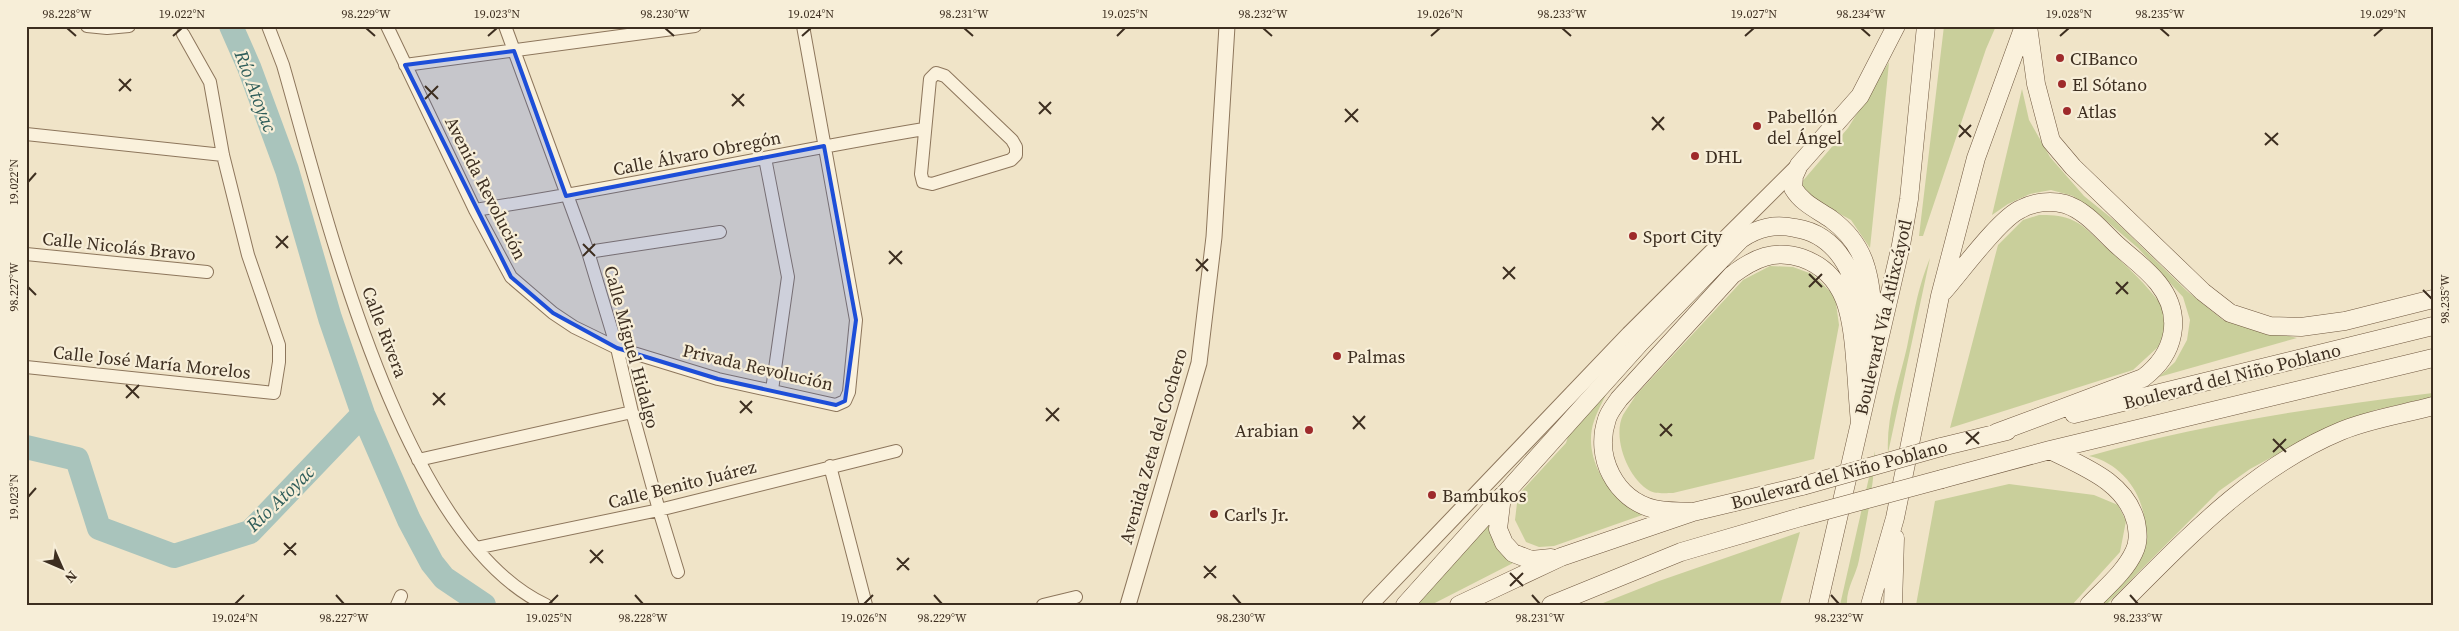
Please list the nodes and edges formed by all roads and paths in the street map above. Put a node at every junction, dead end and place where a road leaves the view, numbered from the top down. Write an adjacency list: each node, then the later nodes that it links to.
1 (87, 26): 2 (street)
2 (128, 26)
3 (268, 26): 44 (street, Calle Rivera)
4 (386, 26): 15 (street, Avenida Revolución)
5 (505, 26): 14 (street, Calle Miguel Hidalgo)
6 (695, 26): 14 (street)
7 (803, 26): 18 (street)
8 (1227, 26): 60 (street, Avenida Zeta del Cochero)
9 (1896, 26): 21 (main road)
10 (1926, 26): 32 (main road, Boulevard Vía Atlixcáyotl)
11 (2024, 26): 28 (main road)
12 (2028, 26): 29 (main road)
13 (183, 34): 19 (street)
14 (514, 51): 15 (street); 22 (street, Calle Miguel Hidalgo)
15 (405, 65): 23 (street, Avenida Revolución)
16 (924, 130): 16 (street); 18 (street, Calle Álvaro Obregón)
17 (26, 134): 19 (street)
18 (824, 146): 20 (street, Calle Álvaro Obregón); 37 (street, Privada Revolución)
19 (223, 154): 34 (street, Calle José María Morelos)
20 (765, 158): 22 (street, Calle Álvaro Obregón); 37 (street)
21 (1799, 165): 32 (main road); 61 (street)
22 (566, 196): 23 (street, Calle Álvaro Obregón); 25 (street, Calle Miguel Hidalgo)
23 (475, 210): 31 (street, Avenida Revolución)
24 (720, 232): 25 (street)
25 (588, 252): 31 (street, Calle Miguel Hidalgo)
26 (26, 254): 27 (street, Calle Nicolás Bravo)
27 (207, 272)
28 (1940, 296): 41 (main road); 49 (main road)
29 (2433, 299)
30 (2433, 326): 41 (main road, Boulevard del Niño Poblano)
31 (617, 348): 37 (street, Privada Revolución); 39 (street, Calle Miguel Hidalgo)
32 (1875, 353): 40 (main road, Boulevard Vía Atlixcáyotl); 46 (main road)
33 (2433, 358): 35 (main road, Boulevard del Niño Poblano)
34 (26, 367)
35 (2386, 370): 36 (main road); 42 (main road, Boulevard del Niño Poblano)
36 (2433, 372)
37 (772, 390)
38 (2433, 406): 68 (main road)
39 (632, 412): 44 (street); 47 (street, Calle Miguel Hidalgo)
40 (1860, 423): 48 (main road); 55 (main road, Boulevard Vía Atlixcáyotl)
41 (1996, 434): 48 (main road, Boulevard del Niño Poblano, bridge)
42 (2050, 450): 51 (main road, Boulevard del Niño Poblano, bridge); 67 (main road)
43 (896, 451): 45 (street, Calle Benito Juárez)
44 (418, 460): 50 (street, Calle Rivera)
45 (830, 466): 47 (street, Calle Benito Juárez); 58 (street)
46 (1502, 496): 52 (main road); 62 (main road)
47 (659, 510): 50 (street, Calle Benito Juárez); 53 (street, Calle Miguel Hidalgo)
48 (1693, 512): 52 (main road, Boulevard del Niño Poblano)
49 (1895, 518): 56 (main road); 66 (main road)
50 (476, 548): 57 (street, Calle Rivera)
51 (1681, 552): 64 (main road, Boulevard del Niño Poblano); 65 (main road)
52 (1561, 557): 63 (main road, Boulevard del Niño Poblano)
53 (678, 572)
54 (1076, 597): 59 (street)
55 (1818, 604)
56 (1894, 604)
57 (546, 605)
58 (866, 605)
59 (1043, 605)
60 (1128, 605)
61 (1370, 605)
62 (1405, 605)
63 (1459, 605)
64 (1551, 605)
65 (1582, 605)
66 (1870, 605)
67 (2089, 605)
68 (2120, 605)

